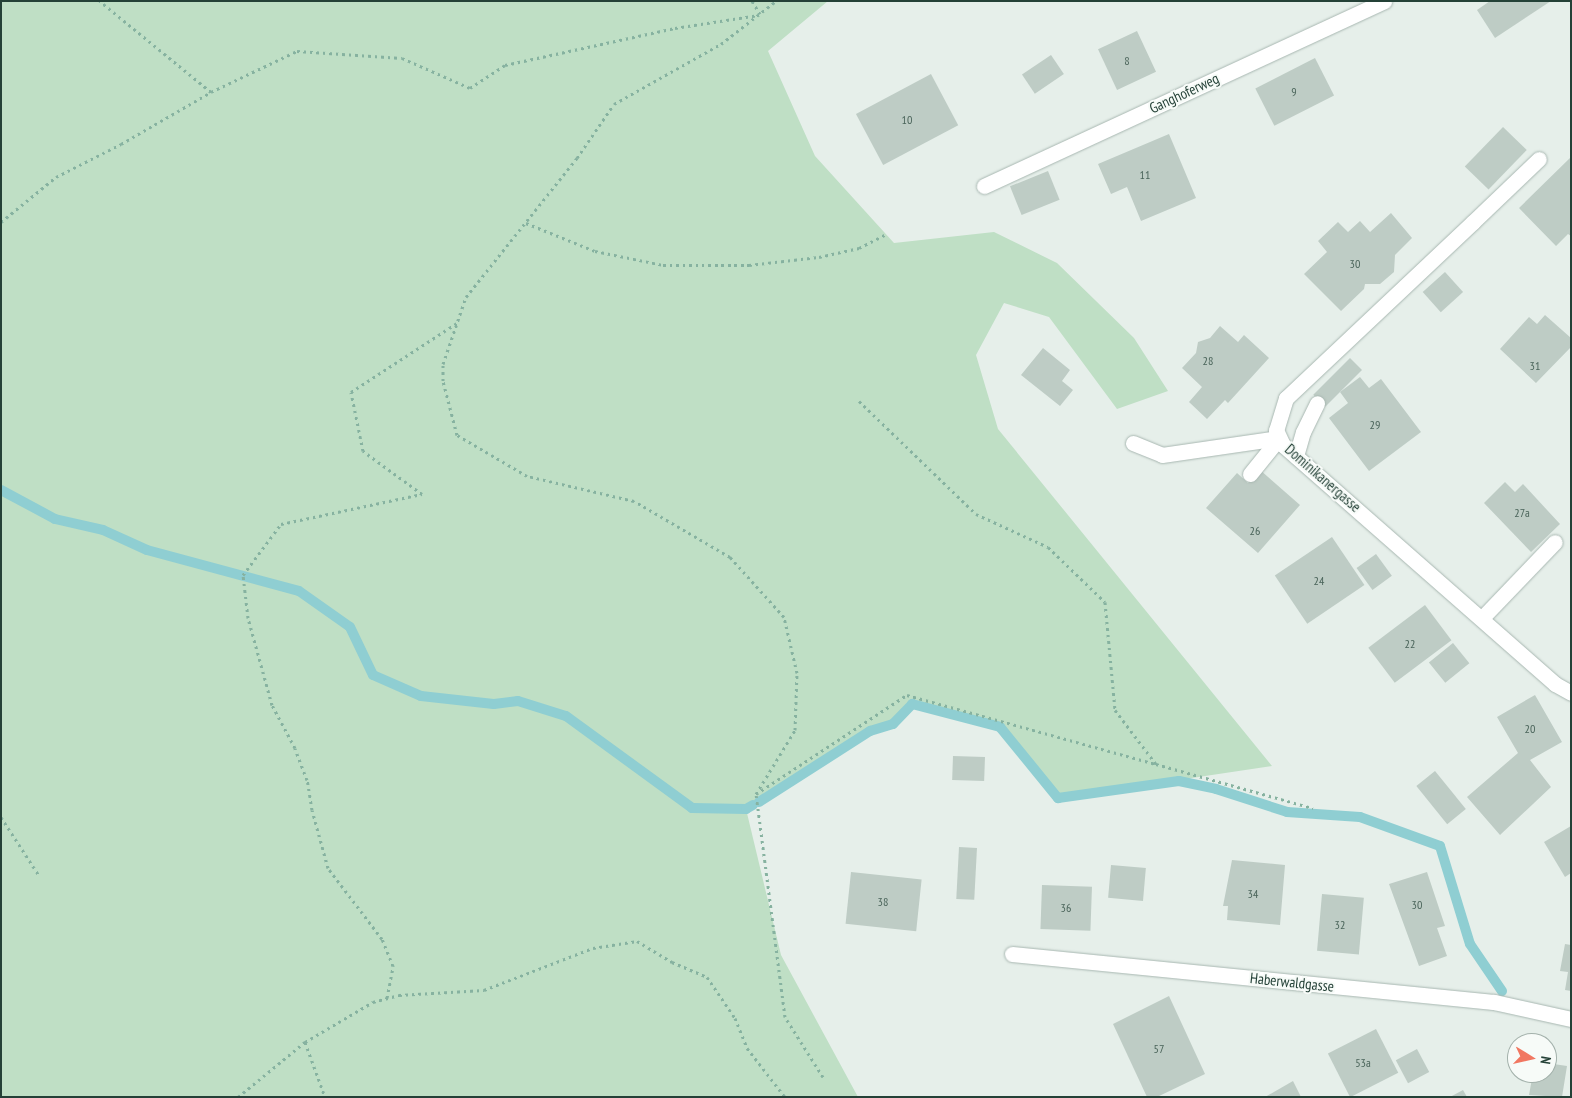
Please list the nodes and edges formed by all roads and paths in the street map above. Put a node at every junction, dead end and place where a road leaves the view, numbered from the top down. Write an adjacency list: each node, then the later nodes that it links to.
1 (100, 1): 6 (path)
2 (752, 1): 5 (path)
3 (776, 1): 5 (path)
4 (1384, 1): 8 (street, Ganghoferweg)
5 (760, 14): 6 (path); 10 (path)
6 (211, 92): 9 (path)
7 (1539, 158): 15 (street, Dominikanergasse)
8 (984, 186)
9 (1, 222)
10 (526, 223): 11 (path); 12 (path)
11 (886, 234)
12 (457, 322): 23 (path); 28 (path)
13 (859, 401): 22 (path)
14 (1317, 403): 17 (street)
15 (1280, 438): 16 (street); 17 (street, Dominikanergasse); 18 (street)
16 (1133, 443)
17 (1296, 456): 20 (street, Dominikanergasse)
18 (1250, 474)
19 (1555, 542): 20 (street)
20 (1482, 618): 21 (street, Dominikanergasse)
21 (1571, 693)
22 (1156, 764): 23 (path); 24 (path)
23 (756, 794): 31 (path)
24 (1312, 808)
25 (1, 817): 26 (path)
26 (38, 874)
27 (1012, 954): 29 (street, Haberwaldgasse)
28 (388, 998): 30 (path); 34 (path)
29 (1571, 1019)
30 (305, 1042): 32 (path); 33 (path)
31 (824, 1077)
32 (238, 1097)
33 (325, 1097)
34 (784, 1097)

